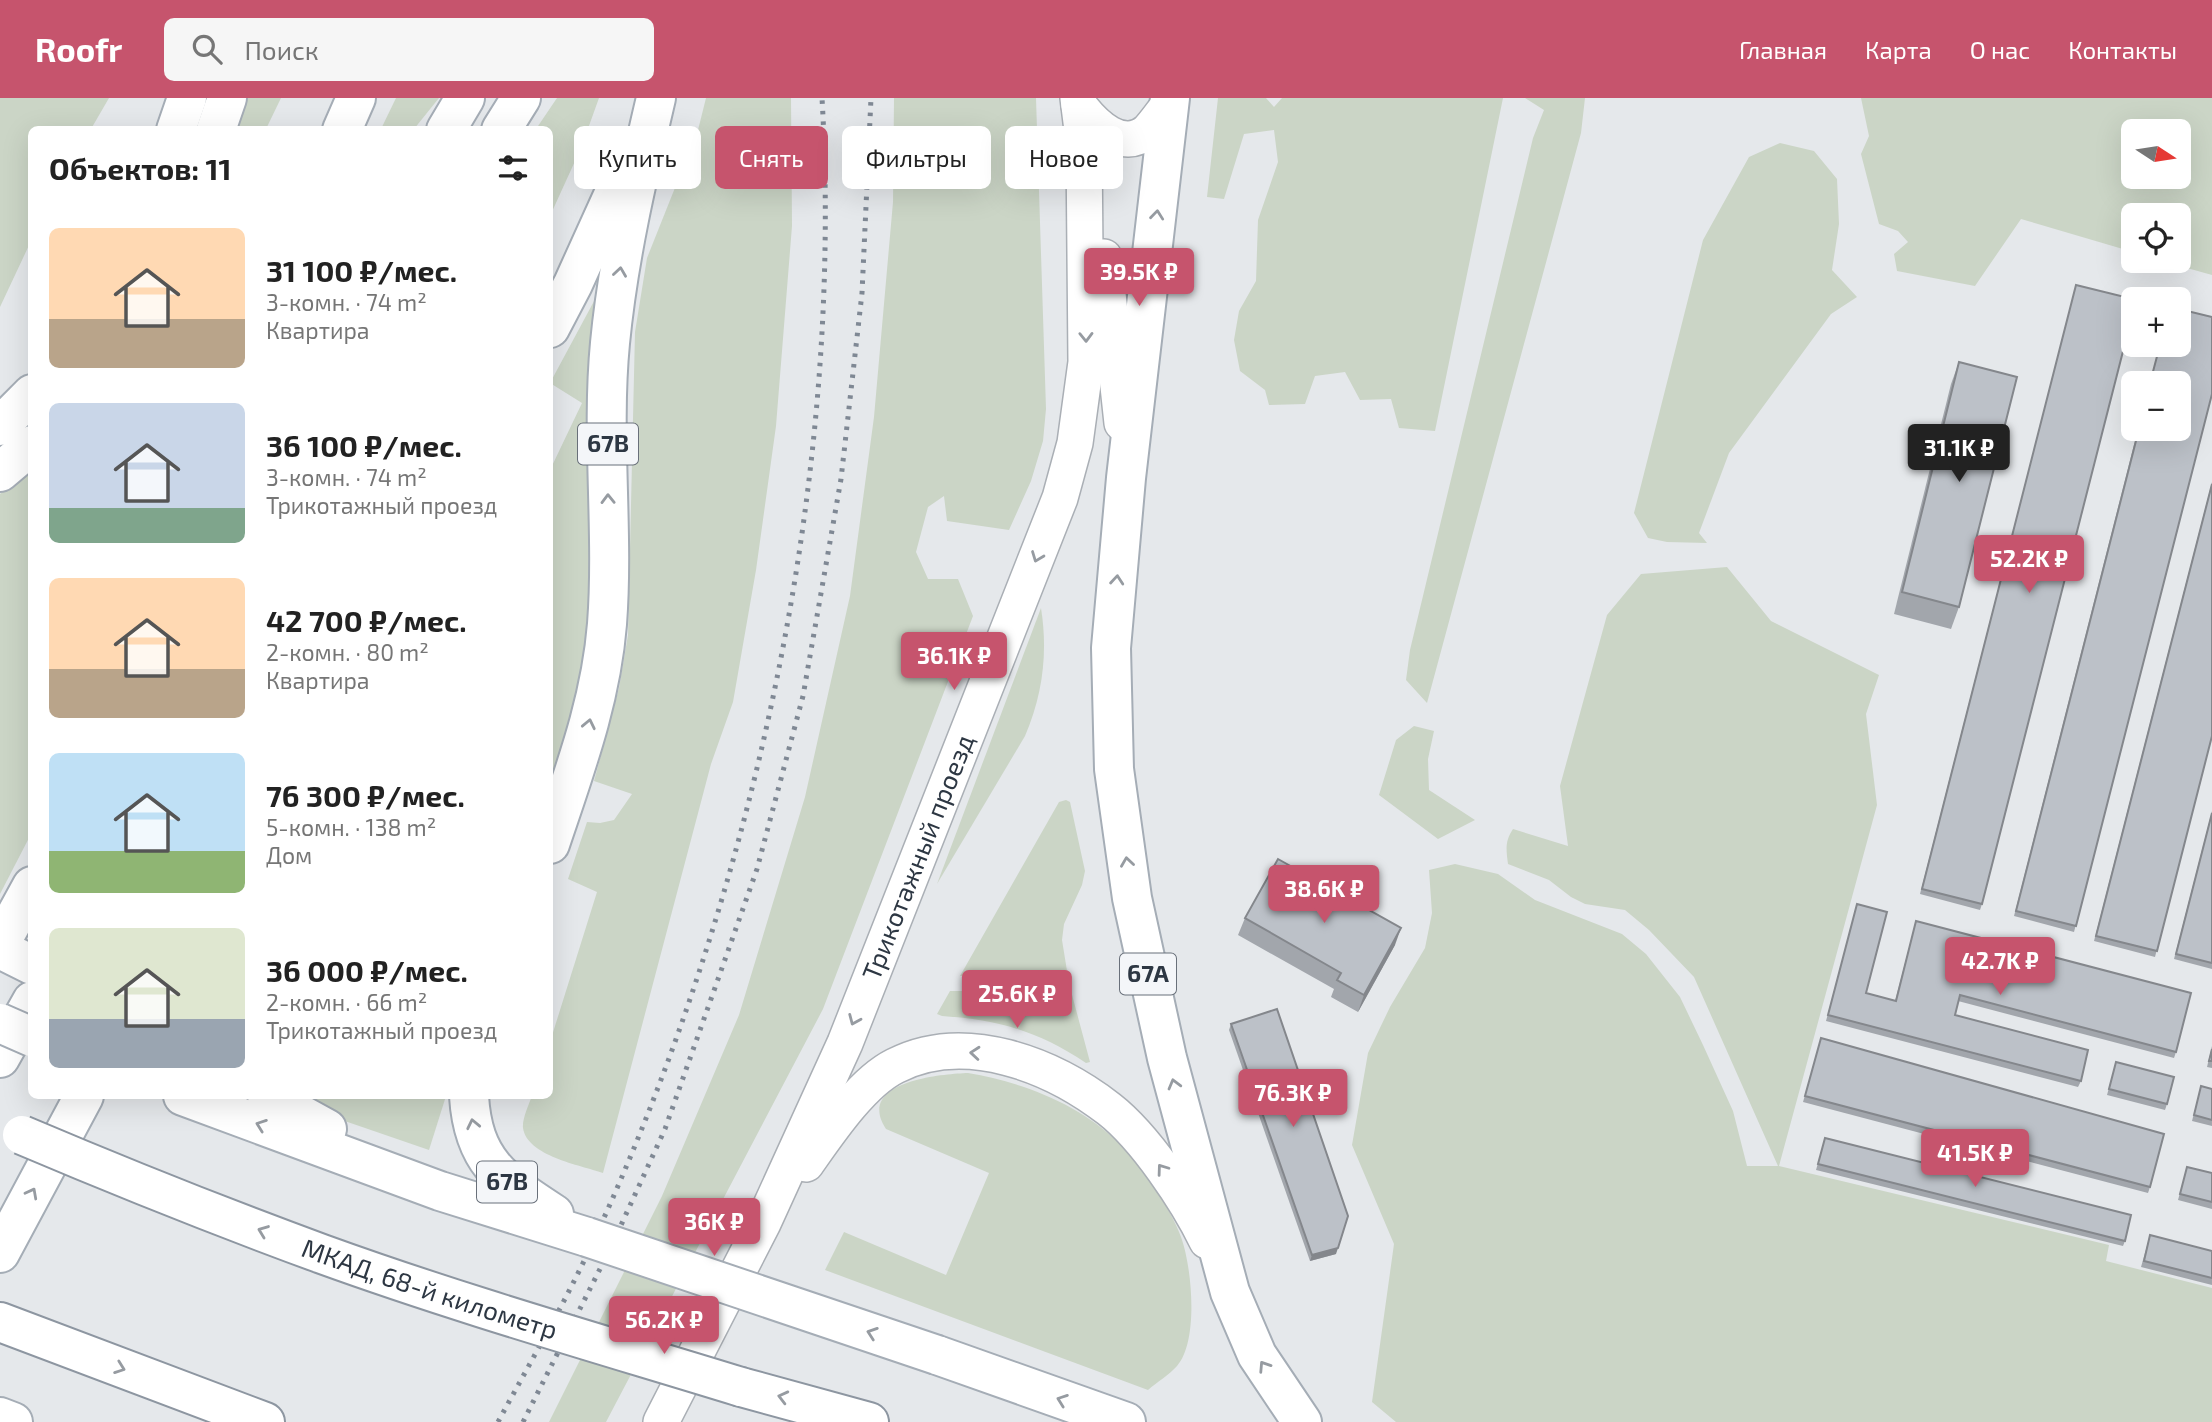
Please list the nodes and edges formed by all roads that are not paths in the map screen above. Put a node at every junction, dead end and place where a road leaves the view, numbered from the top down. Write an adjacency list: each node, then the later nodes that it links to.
1 (187, 98): 9 (main road)
2 (227, 98): 10 (main road)
3 (356, 98): 11 (main road)
4 (465, 98): 12 (main road)
5 (521, 98): 13 (main road)
6 (654, 98): 17 (main road); 23 (main road, 67B, one-way to 6)
7 (1079, 102): 8 (main road); 14 (main road, Трикотажный проезд)
8 (1169, 102): 22 (main road, one-way to 8)
9 (177, 126)
10 (217, 126)
11 (344, 126)
12 (448, 126)
13 (503, 126)
14 (1082, 126)
15 (1084, 189): 38 (main road, Трикотажный проезд, one-way to 38)
16 (1091, 189): 22 (main road)
17 (553, 322)
18 (28, 398): 19 (main road)
19 (0, 426)
20 (28, 448): 21 (main road)
21 (0, 472)
22 (1126, 478): 41 (main road, 67A, one-way to 22)
23 (553, 835)
24 (28, 893): 25 (main road)
25 (0, 944)
26 (0, 950): 27 (main road)
27 (28, 963)
28 (28, 1008): 31 (main road)
29 (0, 1023): 30 (main road, bridge)
30 (28, 1035)
31 (0, 1058)
32 (82, 1099): 40 (main road, one-way to 32)
33 (191, 1099): 37 (main road, one-way to 33)
34 (272, 1099): 37 (main road)
35 (470, 1099): 39 (main road, 67B, one-way to 35)
36 (0, 1126): 47 (main road, МКАД, 68-й километр, one-way to 36, bridge)
37 (440, 1191): 39 (main road)
38 (763, 1223): 41 (main road, one-way to 38); 46 (main road, Трикотажный проезд)
39 (587, 1237): 48 (main road, one-way to 39, bridge)
40 (0, 1253)
41 (1230, 1292): 49 (main road, 67A, one-way to 41)
42 (0, 1322): 45 (main road, one-way to 45)
43 (0, 1417): 44 (main road)
44 (13, 1422)
45 (265, 1422)
46 (661, 1422)
47 (869, 1422)
48 (1126, 1422)
49 (1302, 1422)

